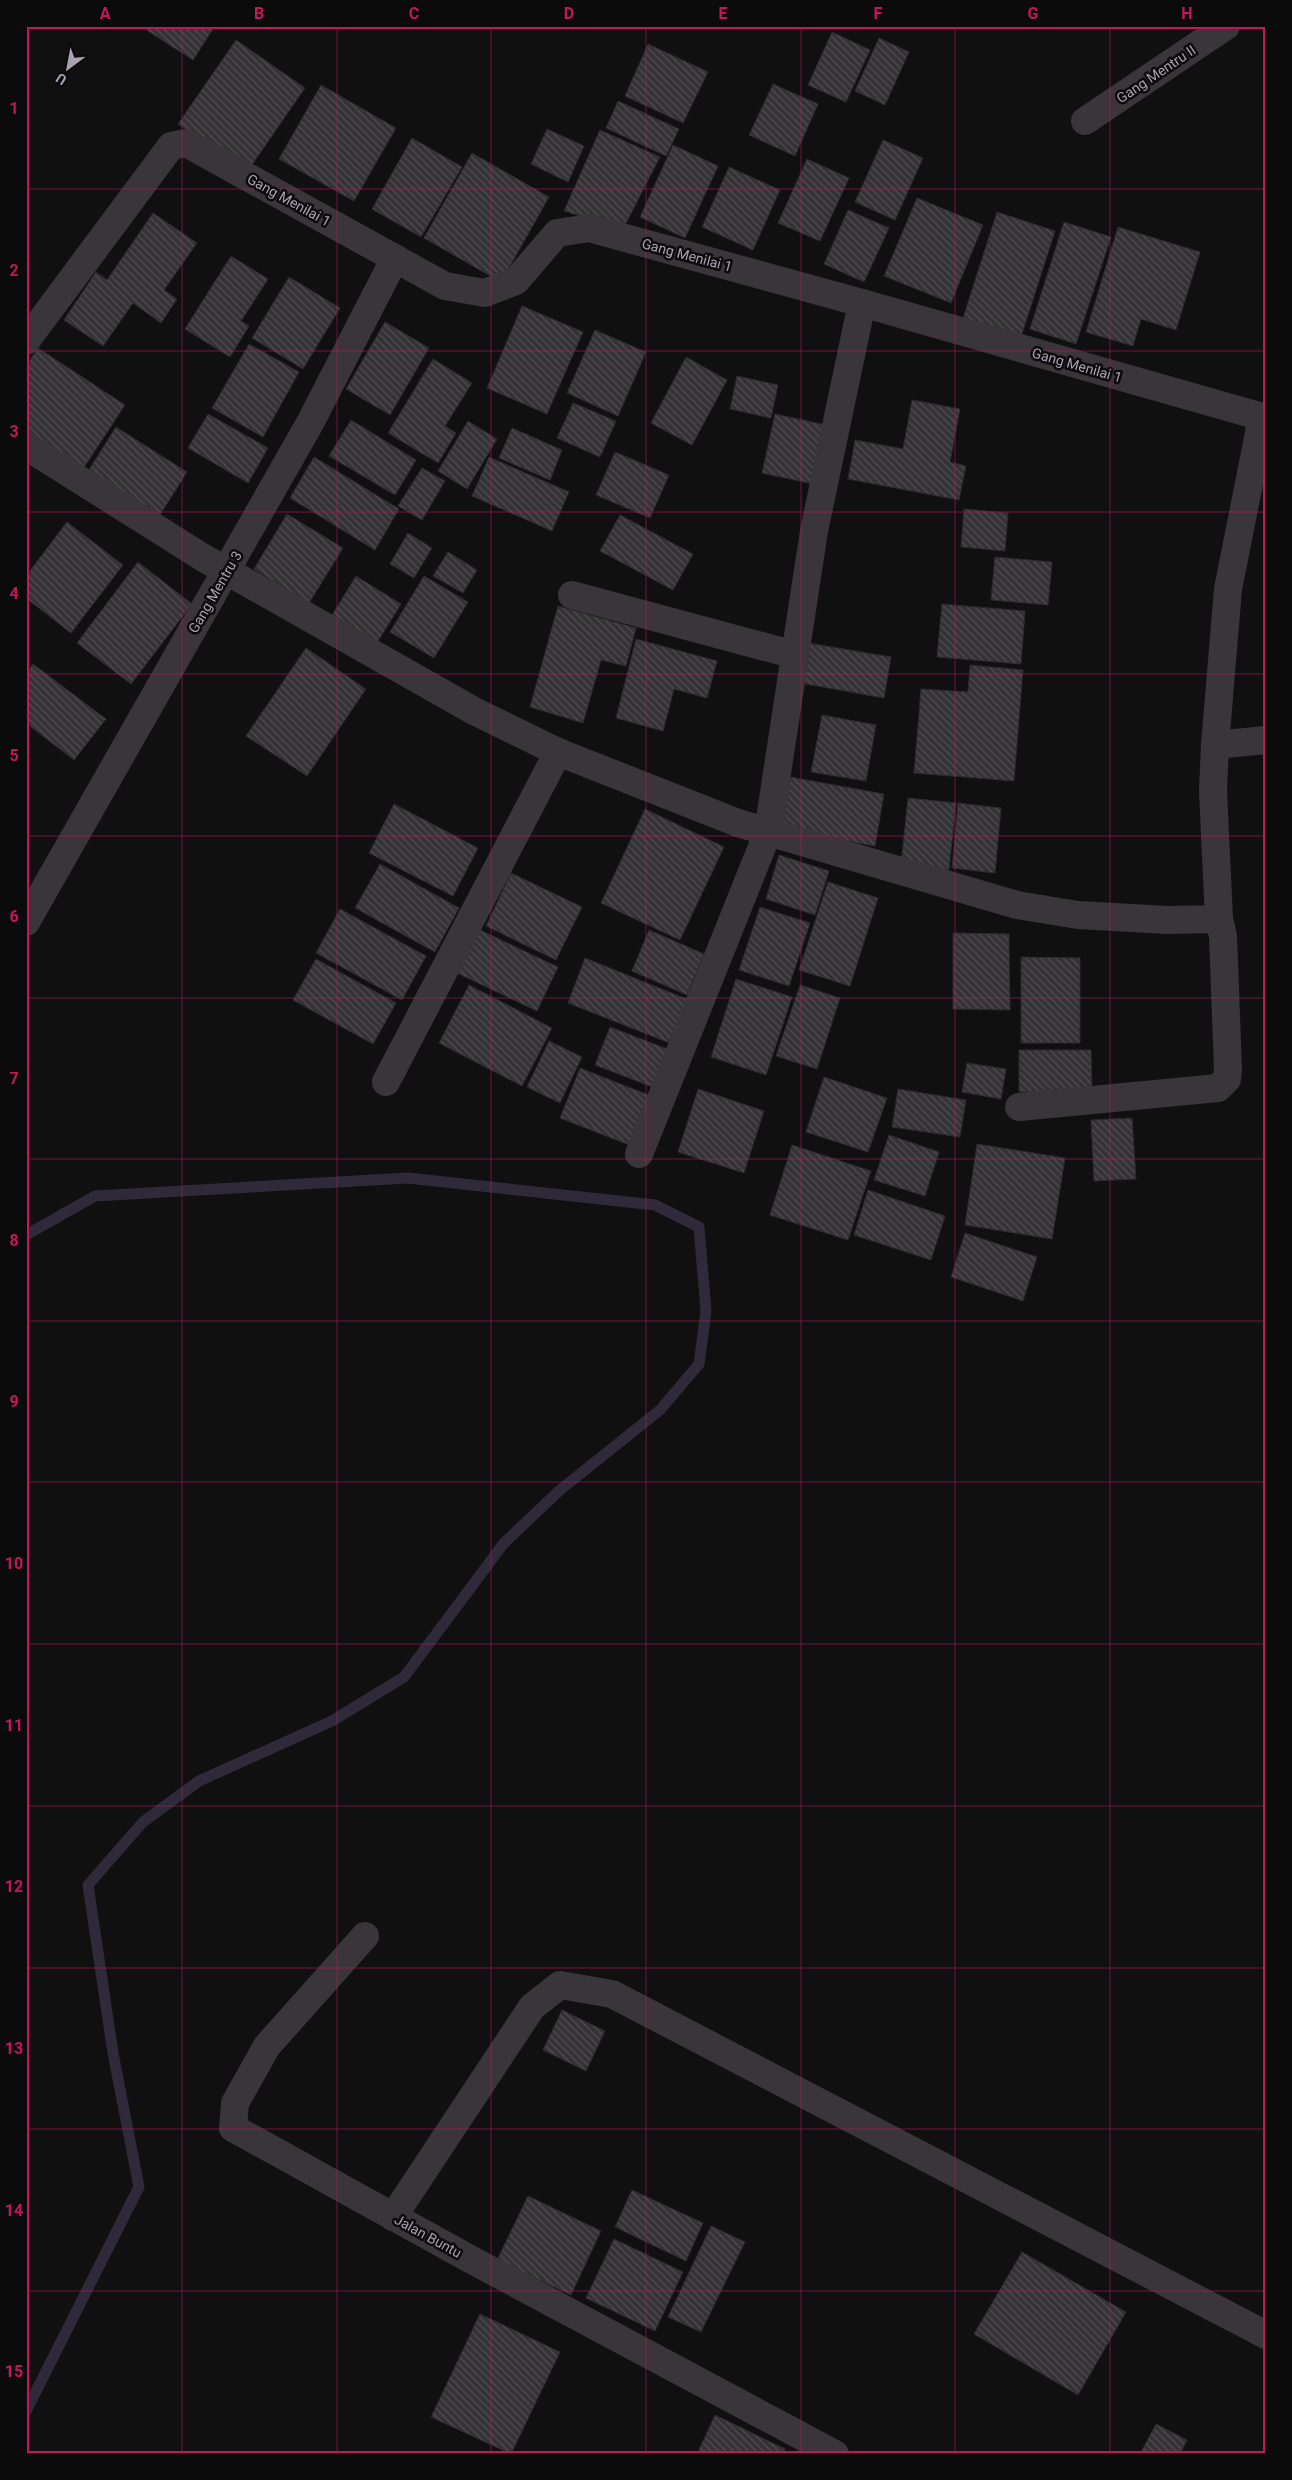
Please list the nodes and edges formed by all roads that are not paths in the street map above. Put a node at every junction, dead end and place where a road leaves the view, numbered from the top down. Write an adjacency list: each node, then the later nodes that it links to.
1 (1226, 26): 2 (street, Gang Mentru II)
2 (1085, 120)
3 (395, 258): 4 (street, Gang Menilai 1); 5 (street, Gang Menilai 1); 8 (street, Gang Mentru 3)
4 (862, 303): 6 (street, Gang Menilai 1); 10 (street)
5 (26, 341)
6 (1264, 418): 12 (street)
7 (26, 446): 8 (street)
8 (227, 572): 13 (street); 16 (street, Gang Mentru 3)
9 (572, 596): 10 (street)
10 (795, 656): 14 (street)
11 (1266, 740): 12 (street)
12 (1215, 745): 15 (street)
13 (558, 752): 14 (street); 17 (street)
14 (768, 832): 15 (street); 19 (street)
15 (1219, 919): 18 (street)
16 (26, 922)
17 (386, 1082)
18 (1019, 1107)
19 (639, 1154)
20 (364, 1936): 21 (street, Jalan Buntu)
21 (393, 2217): 22 (street); 23 (street, Jalan Buntu)
22 (1266, 2335)
23 (835, 2454)

